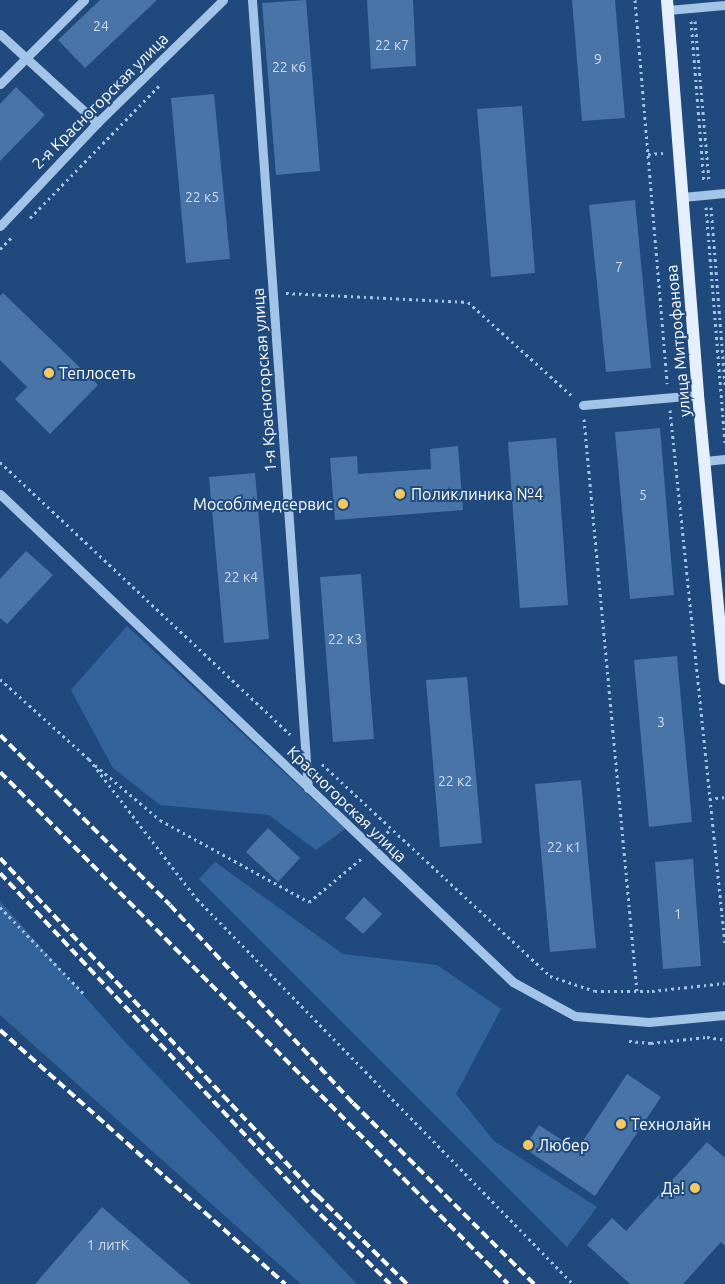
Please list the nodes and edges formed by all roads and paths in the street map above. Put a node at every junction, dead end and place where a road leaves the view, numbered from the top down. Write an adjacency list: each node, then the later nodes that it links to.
1 (84, 0): 9 (street)
2 (223, 0): 12 (street, 2-я Красногорская улица)
3 (252, 0): 20 (street, 1-я Красногорская улица)
4 (635, 0): 22 (path)
5 (668, 5): 7 (street); 15 (main road, улица Митрофанова)
6 (725, 5): 7 (street)
7 (690, 8): 14 (path)
8 (0, 34): 9 (street)
9 (26, 58): 11 (street); 12 (street)
10 (166, 78): 16 (path)
11 (0, 84)
12 (97, 123): 17 (street, 2-я Красногорская улица)
13 (725, 194): 14 (street)
14 (705, 195): 15 (street); 24 (path)
15 (682, 197): 21 (main road, улица Митрофанова)
16 (28, 221)
17 (0, 226)
18 (14, 235): 19 (path)
19 (0, 249)
20 (273, 293): 23 (path); 31 (street, 1-я Красногорская улица)
21 (698, 395): 22 (street); 26 (main road, улица Митрофанова)
22 (669, 398): 23 (street); 35 (path)
23 (583, 405): 40 (path)
24 (725, 448)
25 (725, 459): 26 (street)
26 (705, 461): 30 (main road, улица Митрофанова)
27 (0, 462): 31 (path)
28 (0, 494): 33 (street, Красногорская улица)
29 (0, 679): 32 (path)
30 (725, 679)
31 (305, 748): 33 (street, 1-я Красногорская улица); 40 (path)
32 (89, 759): 36 (path); 45 (path)
33 (308, 788): 42 (street, Красногорская улица)
34 (725, 797): 35 (path)
35 (709, 799): 38 (path)
36 (358, 862)
37 (0, 907): 41 (path)
38 (725, 944)
39 (725, 983): 40 (path)
40 (638, 990)
41 (85, 995)
42 (725, 1015)
43 (725, 1040): 44 (path)
44 (629, 1041)
45 (573, 1284)

